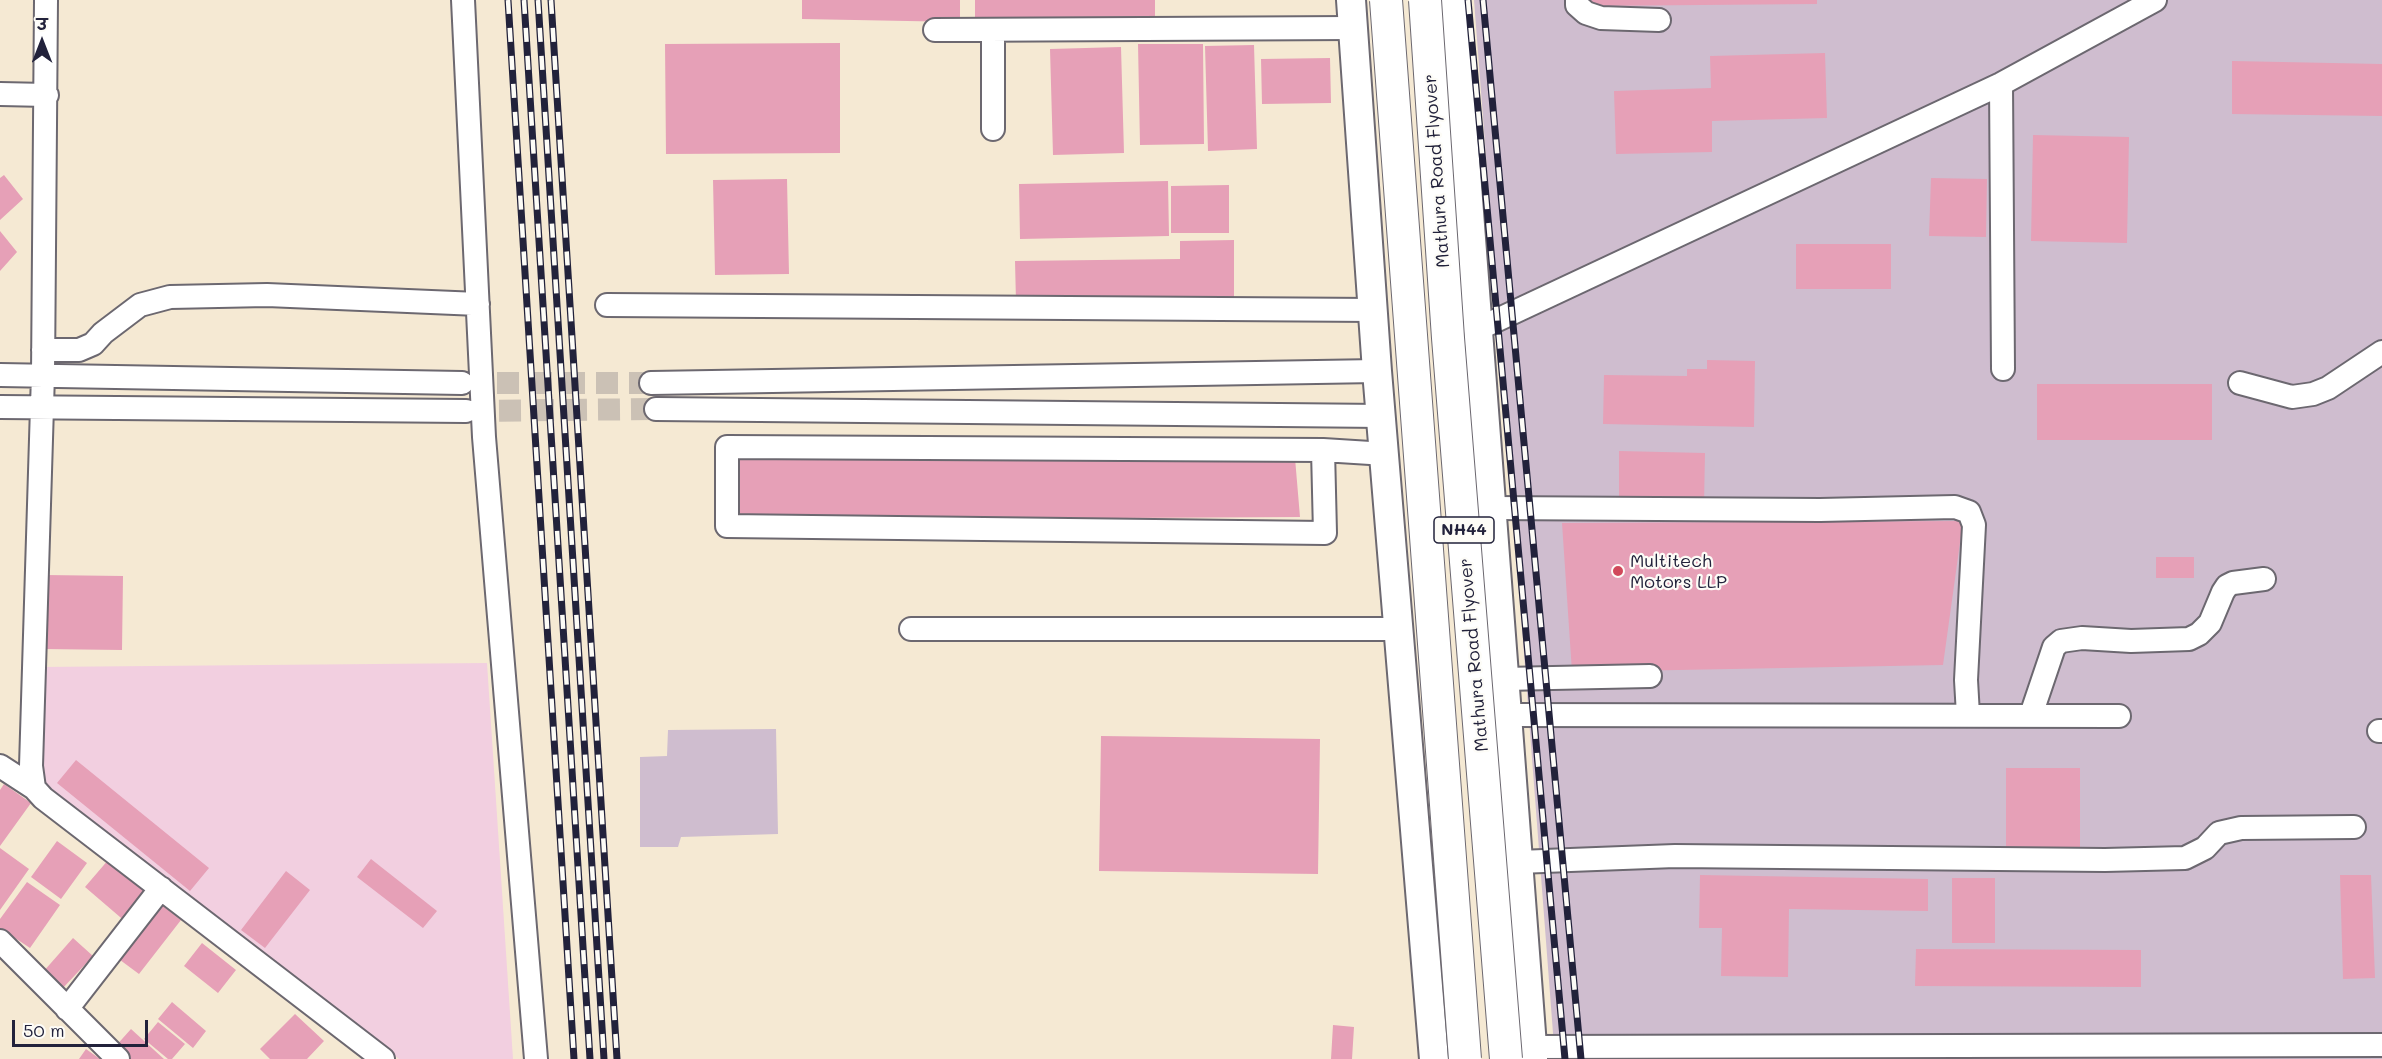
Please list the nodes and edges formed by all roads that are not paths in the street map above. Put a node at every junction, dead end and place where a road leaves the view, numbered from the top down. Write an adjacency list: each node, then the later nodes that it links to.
1 (46, 0): 14 (street)
2 (463, 0): 16 (street)
3 (1386, 0): 63 (highway, Mathura Road Flyover / NH44, bridge)
4 (1425, 0): 58 (highway, Mathura Road Flyover / NH44, bridge)
5 (1452, 0): 19 (main road)
6 (1576, 0): 9 (street)
7 (2155, 0): 12 (street)
8 (1352, 14): 11 (street); 18 (main road)
9 (1659, 20)
10 (935, 30): 11 (street)
11 (993, 30): 15 (street)
12 (2001, 84): 19 (street); 22 (street)
13 (0, 94): 14 (street)
14 (47, 95): 20 (street)
15 (993, 129)
16 (478, 304): 20 (street); 61 (street)
17 (607, 305): 18 (street)
18 (1375, 310): 23 (main road)
19 (1478, 329): 36 (main road)
20 (43, 351): 24 (street)
21 (2382, 352): 26 (street)
22 (2003, 369)
23 (1377, 371): 28 (street); 33 (main road)
24 (43, 374): 25 (street); 27 (street); 30 (street)
25 (0, 375)
26 (2240, 382)
27 (462, 383)
28 (651, 383)
29 (0, 407): 30 (street)
30 (42, 408): 32 (street); 48 (street)
31 (656, 409): 33 (street)
32 (466, 411)
33 (1383, 416): 35 (main road)
34 (1323, 450): 34 (street); 35 (street)
35 (1386, 454): 40 (main road)
36 (1492, 508): 38 (main road); 44 (street)
37 (2264, 579): 45 (street)
38 (1500, 623): 40 (main road); 42 (main road)
39 (911, 629): 40 (street)
40 (1399, 629): 62 (main road)
41 (1650, 676): 42 (street)
42 (1504, 679): 43 (main road)
43 (1507, 715): 44 (street); 50 (main road)
44 (1968, 715): 45 (street)
45 (2031, 715): 46 (street)
46 (2119, 716)
47 (0, 766): 48 (street)
48 (34, 788): 51 (street)
49 (2354, 827): 50 (street)
50 (1518, 862): 58 (main road)
51 (161, 888): 54 (street); 60 (street)
52 (0, 941): 53 (street)
53 (8, 964): 54 (street)
54 (67, 1009): 59 (street)
55 (2382, 1045): 57 (street)
56 (2096, 1052): 57 (street); 58 (street)
57 (2355, 1052)
58 (1524, 1055)
59 (118, 1059)
60 (382, 1059)
61 (536, 1059)
62 (1434, 1059)
63 (1465, 1059)

